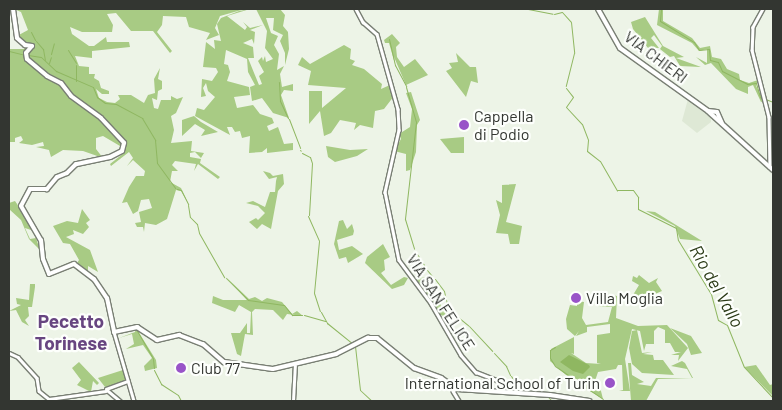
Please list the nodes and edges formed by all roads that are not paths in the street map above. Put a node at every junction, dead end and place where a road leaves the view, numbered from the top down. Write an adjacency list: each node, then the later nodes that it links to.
1 (13, 9): 6 (main road)
2 (598, 9): 5 (main road, VIA CHIERI)
3 (762, 9): 5 (street)
4 (356, 11): 12 (street, VIA SAN FELICE)
5 (772, 169)
6 (114, 332): 8 (main road); 9 (street)
7 (9, 353): 11 (street)
8 (295, 366): 10 (main road); 15 (street)
9 (128, 381): 11 (street); 14 (street)
10 (454, 388): 12 (main road); 16 (street)
11 (106, 390): 13 (street)
12 (499, 393): 17 (main road)
13 (120, 401)
14 (134, 401)
15 (293, 401)
16 (459, 401)
17 (590, 401)

